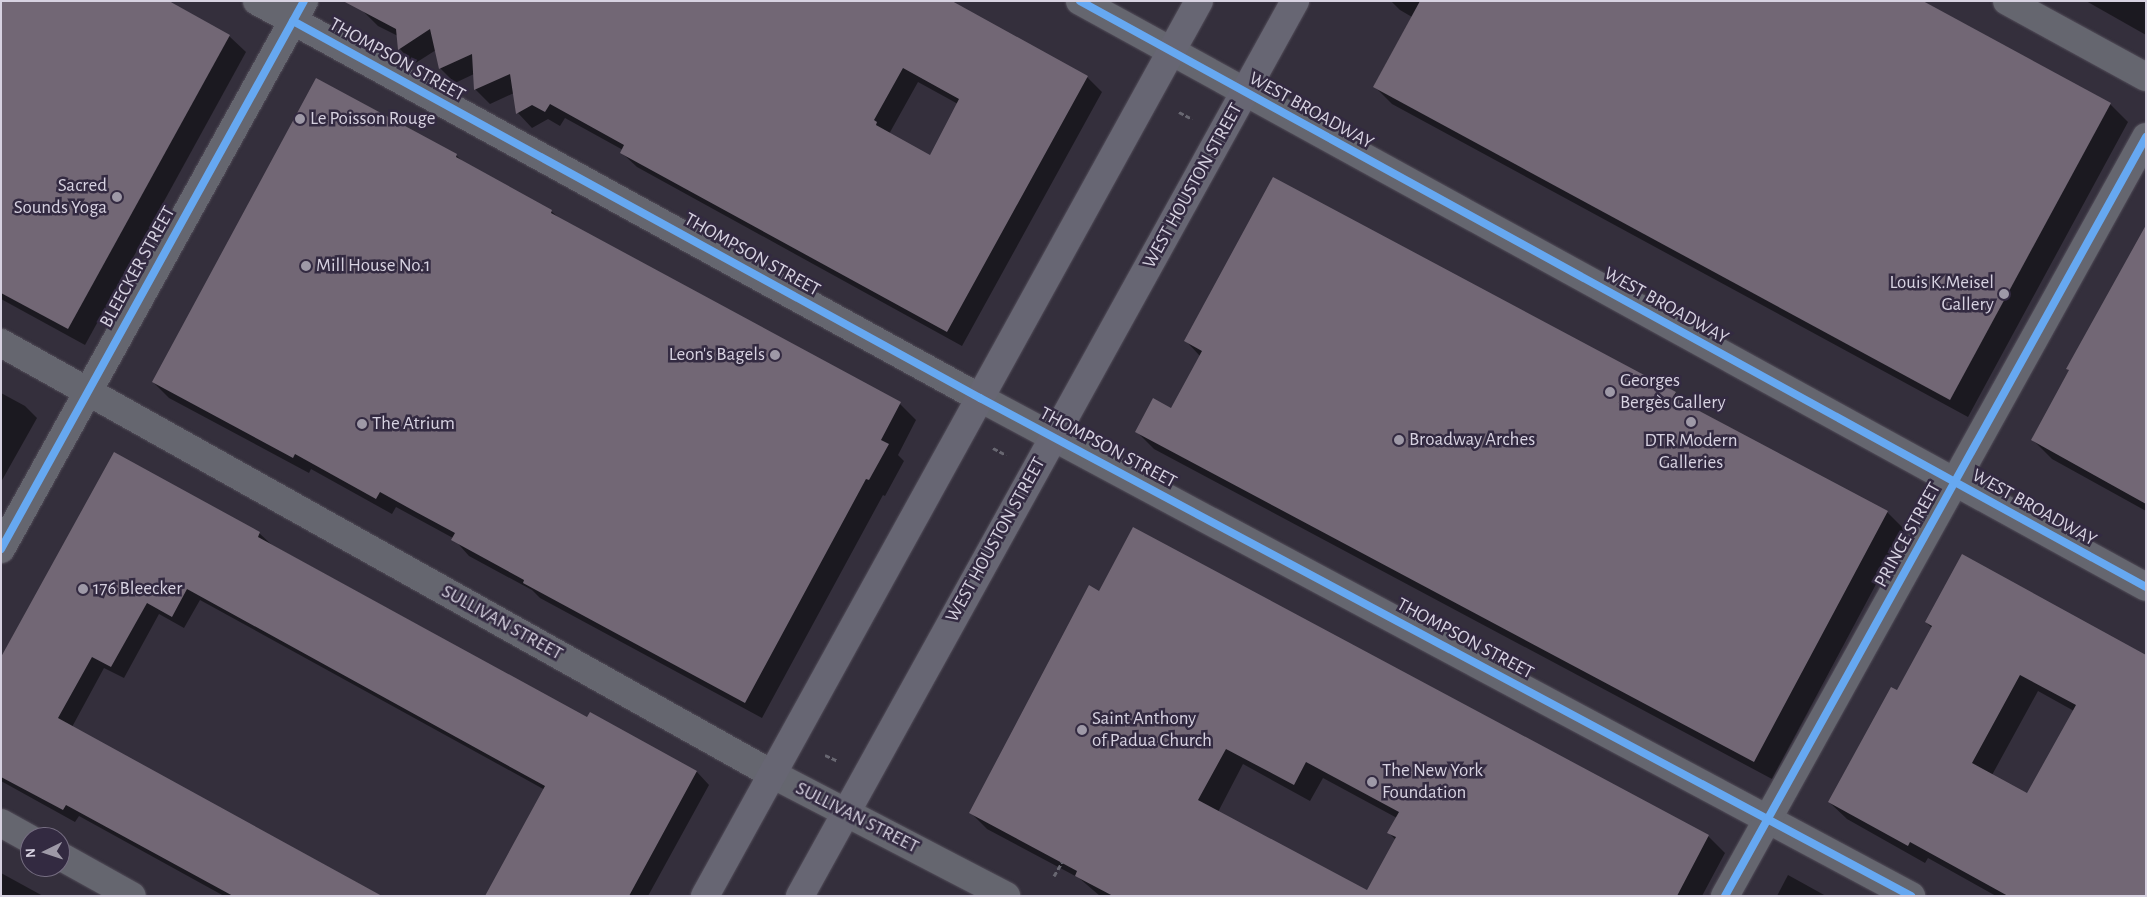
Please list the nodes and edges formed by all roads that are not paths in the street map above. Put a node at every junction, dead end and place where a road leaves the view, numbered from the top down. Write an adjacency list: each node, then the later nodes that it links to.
1 (257, 1): 6 (street, THOMPSON STREET)
2 (1080, 1): 7 (street, WEST BROADWAY)
3 (1199, 1): 7 (main road)
4 (1294, 1): 9 (main road, WEST HOUSTON STREET)
5 (2007, 1): 8 (street)
6 (299, 11): 12 (street, BLEECKER STREET); 13 (street, THOMPSON STREET)
7 (1171, 52): 9 (street, WEST BROADWAY); 13 (main road)
8 (2146, 77)
9 (1244, 92): 14 (main road, WEST HOUSTON STREET); 15 (street, WEST BROADWAY)
10 (2146, 137): 15 (street, PRINCE STREET)
11 (1, 343): 12 (street, SULLIVAN STREET)
12 (88, 391): 16 (street, BLEECKER STREET); 18 (street, SULLIVAN STREET)
13 (980, 398): 14 (street, THOMPSON STREET); 18 (main road)
14 (1053, 438): 19 (main road, WEST HOUSTON STREET); 20 (street, THOMPSON STREET)
15 (1956, 483): 17 (street, WEST BROADWAY); 20 (street, PRINCE STREET)
16 (1, 549)
17 (2146, 587)
18 (772, 774): 19 (street, SULLIVAN STREET); 25 (main road)
19 (846, 812): 26 (main road, WEST HOUSTON STREET); 27 (street, SULLIVAN STREET)
20 (1768, 819): 28 (street, PRINCE STREET); 29 (street, THOMPSON STREET)
21 (1, 823): 22 (street)
22 (20, 833)
23 (70, 862): 24 (street)
24 (132, 896)
25 (705, 896)
26 (800, 896)
27 (1006, 896)
28 (1725, 896)
29 (1911, 896)

